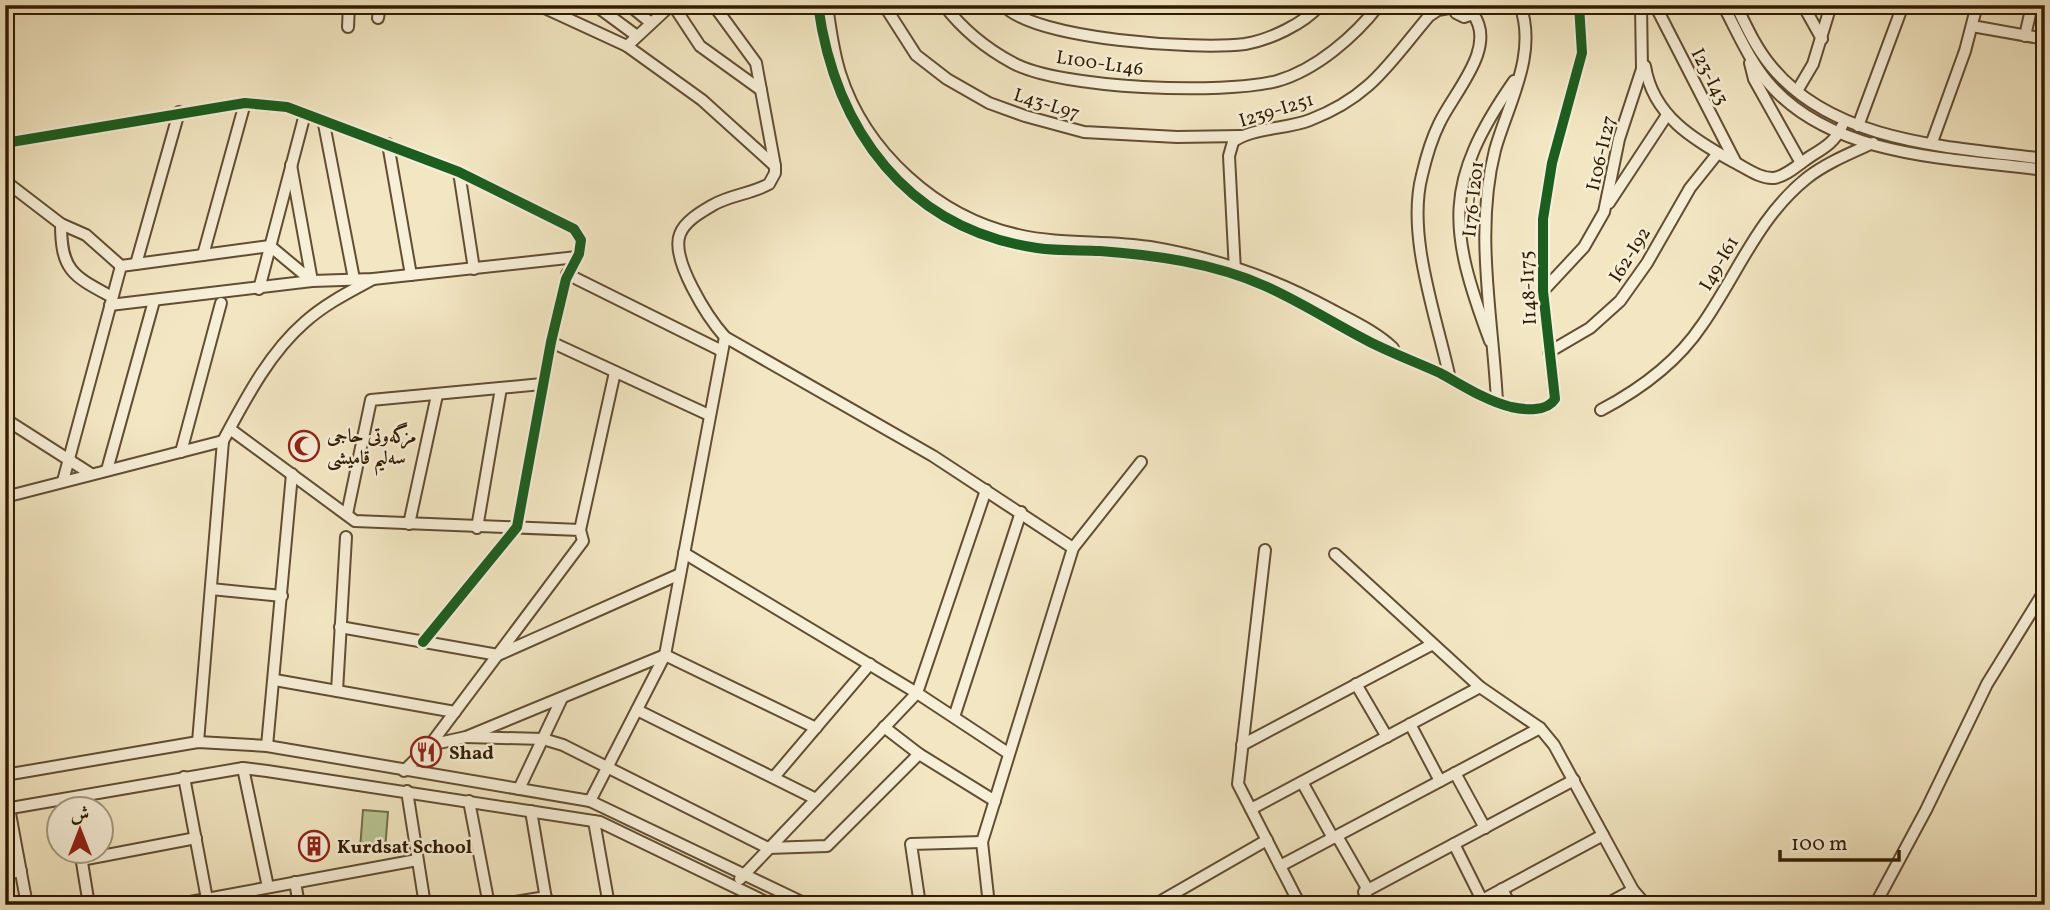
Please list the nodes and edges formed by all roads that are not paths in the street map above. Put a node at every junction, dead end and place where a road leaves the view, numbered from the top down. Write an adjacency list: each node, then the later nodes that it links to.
1 (349, 5): 33 (street)
2 (380, 5): 30 (street)
3 (466, 5): 4 (street)
4 (478, 5)
5 (538, 5): 38 (street)
6 (595, 5): 34 (street)
7 (629, 5): 31 (street)
8 (672, 5): 31 (street); 42 (street)
9 (720, 5): 42 (street)
10 (818, 5): 76 (street)
11 (827, 5): 76 (street)
12 (884, 5): 52 (street, L43-L97)
13 (944, 5): 16 (street, L100-L146)
14 (1003, 5): 15 (street)
15 (1320, 5)
16 (1379, 5)
17 (1520, 5): 41 (street, I176-I201)
18 (1579, 5): 83 (street, I148-I175)
19 (1641, 5): 40 (street, I106-I127)
20 (1655, 5): 59 (street, I23-I43)
21 (1723, 5): 39 (street)
22 (1736, 5): 43 (street)
23 (1803, 5): 36 (street)
24 (1831, 5): 36 (street)
25 (1903, 5): 50 (street)
26 (1977, 5): 32 (street)
27 (2032, 5): 35 (street)
28 (1454, 6): 29 (street); 52 (street, I239-I251)
29 (1474, 10): 93 (street)
30 (378, 18)
31 (651, 23): 34 (street)
32 (1972, 26): 35 (street); 53 (street)
33 (348, 27)
34 (637, 36): 38 (street)
35 (2025, 36): 37 (street)
36 (1822, 39): 43 (street)
37 (2045, 39)
38 (627, 46): 62 (street)
39 (1748, 52): 51 (street); 60 (street)
40 (1643, 58): 47 (street); 66 (street, I106-I127)
41 (1520, 73): 90 (street, I176-I201); 90 (street)
42 (761, 90): 62 (street)
43 (1797, 92): 48 (street)
44 (245, 103): 45 (street); 46 (street); 71 (street)
45 (179, 112): 54 (street); 73 (street)
46 (305, 114): 49 (street); 61 (street)
47 (1667, 115): 57 (street); 66 (street)
48 (1844, 120): 50 (street); 51 (street)
49 (324, 124): 56 (street); 79 (street)
50 (1858, 126): 53 (street)
51 (1839, 133): 55 (street); 60 (street)
52 (1242, 136): 76 (street, I239-I251)
53 (1932, 142): 58 (street)
54 (5, 143)
55 (1873, 143): 63 (street); 98 (street, I49-I61)
56 (388, 144): 64 (street); 78 (street)
57 (1718, 153): 59 (street); 91 (street, I62-I92)
58 (2045, 159)
59 (1736, 163): 60 (street)
60 (1801, 163)
61 (291, 165): 70 (street); 81 (street)
62 (775, 166): 87 (street)
63 (2045, 170)
64 (459, 172): 72 (street); 75 (street)
65 (5, 181): 67 (street)
66 (1604, 212): 83 (street, I106-I127)
67 (61, 224): 74 (street); 84 (street)
68 (5, 235): 69 (street)
69 (5, 242)
70 (270, 246): 71 (street); 81 (street); 82 (street)
71 (203, 255): 73 (street)
72 (577, 257): 75 (street); 77 (street)
73 (136, 264): 74 (street)
74 (121, 267): 84 (street)
75 (474, 269): 78 (street)
76 (1235, 270): 93 (street, I148-I175)
77 (567, 274): 88 (street); 89 (street)
78 (411, 275): 80 (street)
79 (354, 279): 80 (street); 81 (street)
80 (373, 279): 101 (street)
81 (312, 281): 82 (street)
82 (259, 289): 85 (street)
83 (1543, 291): 91 (street, I148-I175)
84 (111, 301): 85 (street); 104 (street)
85 (154, 301): 106 (street)
86 (221, 303): 103 (street)
87 (725, 337): 89 (street); 110 (street)
88 (551, 342): 92 (street); 94 (street)
89 (722, 351): 99 (street)
90 (1494, 351): 97 (street, I176-I201)
91 (1549, 352): 97 (street, I148-I175)
92 (615, 372): 99 (street); 117 (street)
93 (1450, 379): 97 (street, I148-I175)
94 (542, 384): 95 (street); 115 (street)
95 (501, 388): 96 (street); 116 (street)
96 (437, 395): 113 (street); 114 (street)
97 (1497, 402)
98 (1601, 410)
99 (709, 415): 121 (street)
100 (6, 421): 104 (street)
101 (230, 429): 102 (street); 108 (street)
102 (223, 441): 103 (street); 124 (street)
103 (181, 452): 106 (street)
104 (69, 460): 107 (street); 109 (street)
105 (1141, 462): 119 (street)
106 (107, 470): 107 (street)
107 (91, 474): 109 (street)
108 (292, 474): 113 (street); 126 (street)
109 (63, 481): 111 (street)
110 (986, 490): 112 (street); 137 (street)
111 (5, 497)
112 (1021, 512): 119 (street); 141 (street)
113 (347, 514): 114 (street)
114 (409, 524): 116 (street)
115 (517, 527): 116 (street); 117 (street); 128 (street)
116 (477, 528)
117 (580, 530): 130 (street)
118 (346, 537): 127 (street)
119 (1073, 548): 153 (street)
120 (1265, 550): 151 (street)
121 (684, 553): 123 (street); 132 (street)
122 (1335, 554): 129 (street)
123 (680, 574): 130 (street); 131 (street)
124 (211, 589): 126 (street); 149 (street)
125 (2045, 590): 225 (street)
126 (282, 596): 133 (street)
127 (340, 627): 128 (street); 136 (street)
128 (423, 642): 130 (street)
129 (1431, 645): 134 (street); 135 (street)
130 (498, 655): 140 (street)
131 (665, 655): 138 (street); 139 (street); 144 (street)
132 (870, 664): 137 (street); 144 (street)
133 (275, 680): 136 (street); 152 (street)
134 (1356, 684): 147 (street); 151 (street)
135 (1480, 687): 142 (street); 145 (street)
136 (337, 691): 140 (street)
137 (917, 693): 141 (street); 143 (street)
138 (562, 698): 146 (street); 148 (street)
139 (637, 710): 156 (street); 161 (street)
140 (455, 712): 150 (street)
141 (954, 717): 153 (street)
142 (1410, 724): 147 (street); 164 (street)
143 (884, 727): 154 (street); 170 (street)
144 (816, 728): 161 (street)
145 (1539, 728): 158 (street); 163 (street)
146 (466, 737): 148 (street); 150 (street)
147 (1387, 737): 165 (street)
148 (543, 739): 156 (street); 166 (street)
149 (198, 742): 152 (street); 159 (street)
150 (430, 745): 157 (street)
151 (1241, 745): 176 (street)
152 (267, 746): 157 (street)
153 (1008, 753): 174 (street)
154 (919, 754): 174 (street); 186 (street)
155 (243, 768): 160 (street); 167 (street); 195 (street)
156 (606, 769): 173 (street); 186 (street)
157 (404, 771): 162 (street)
158 (1455, 773): 164 (street); 179 (street)
159 (5, 775)
160 (184, 777): 168 (street); 182 (street)
161 (774, 777): 170 (street)
162 (457, 778): 166 (street); 169 (street)
163 (1574, 780): 179 (street); 180 (street)
164 (1440, 781): 181 (street)
165 (1302, 782): 176 (street); 181 (street)
166 (519, 789): 173 (street)
167 (407, 791): 169 (street); 188 (street)
168 (80, 794)
169 (455, 799): 172 (street)
170 (817, 799): 186 (street)
171 (46, 800): 175 (street)
172 (469, 801): 177 (street); 213 (street)
173 (590, 801): 193 (street)
174 (995, 801): 184 (street)
175 (7, 808): 191 (street)
176 (1251, 809): 183 (street)
177 (531, 811): 178 (street); 202 (street)
178 (594, 821): 196 (street); 215 (street)
179 (1485, 828): 185 (street)
180 (1603, 835): 197 (street); 199 (street)
181 (1335, 837): 190 (street); 198 (street)
182 (196, 838): 187 (street); 201 (street)
183 (1267, 840): 190 (street); 220 (street)
184 (982, 842): 218 (street); 219 (street)
185 (1454, 844): 198 (street); 203 (street)
186 (768, 848): 193 (street)
187 (116, 850)
188 (418, 860): 194 (street); 212 (street)
189 (82, 864): 208 (street)
190 (1280, 866): 206 (street)
191 (21, 872): 192 (street); 207 (street)
192 (5, 874)
193 (744, 874): 196 (street); 217 (street)
194 (295, 882): 195 (street); 211 (street)
195 (268, 887): 200 (street)
196 (734, 887): 205 (street)
197 (1502, 889): 203 (street); 222 (street)
198 (1368, 890): 221 (street)
199 (1633, 890): 223 (street); 224 (street)
200 (239, 893): 201 (street); 210 (street)
201 (207, 899): 204 (street)
202 (547, 901): 214 (street)
203 (1478, 902)
204 (188, 903): 209 (street)
205 (768, 903): 216 (street)
206 (1296, 903)
207 (27, 905)
208 (89, 905)
209 (174, 905)
210 (241, 905)
211 (299, 905)
212 (425, 905)
213 (489, 905)
214 (495, 905)
215 (609, 905)
216 (740, 905)
217 (808, 905)
218 (920, 905)
219 (989, 905)
220 (1154, 905)
221 (1371, 905)
222 (1510, 905)
223 (1605, 905)
224 (1646, 905)
225 (1875, 905)

